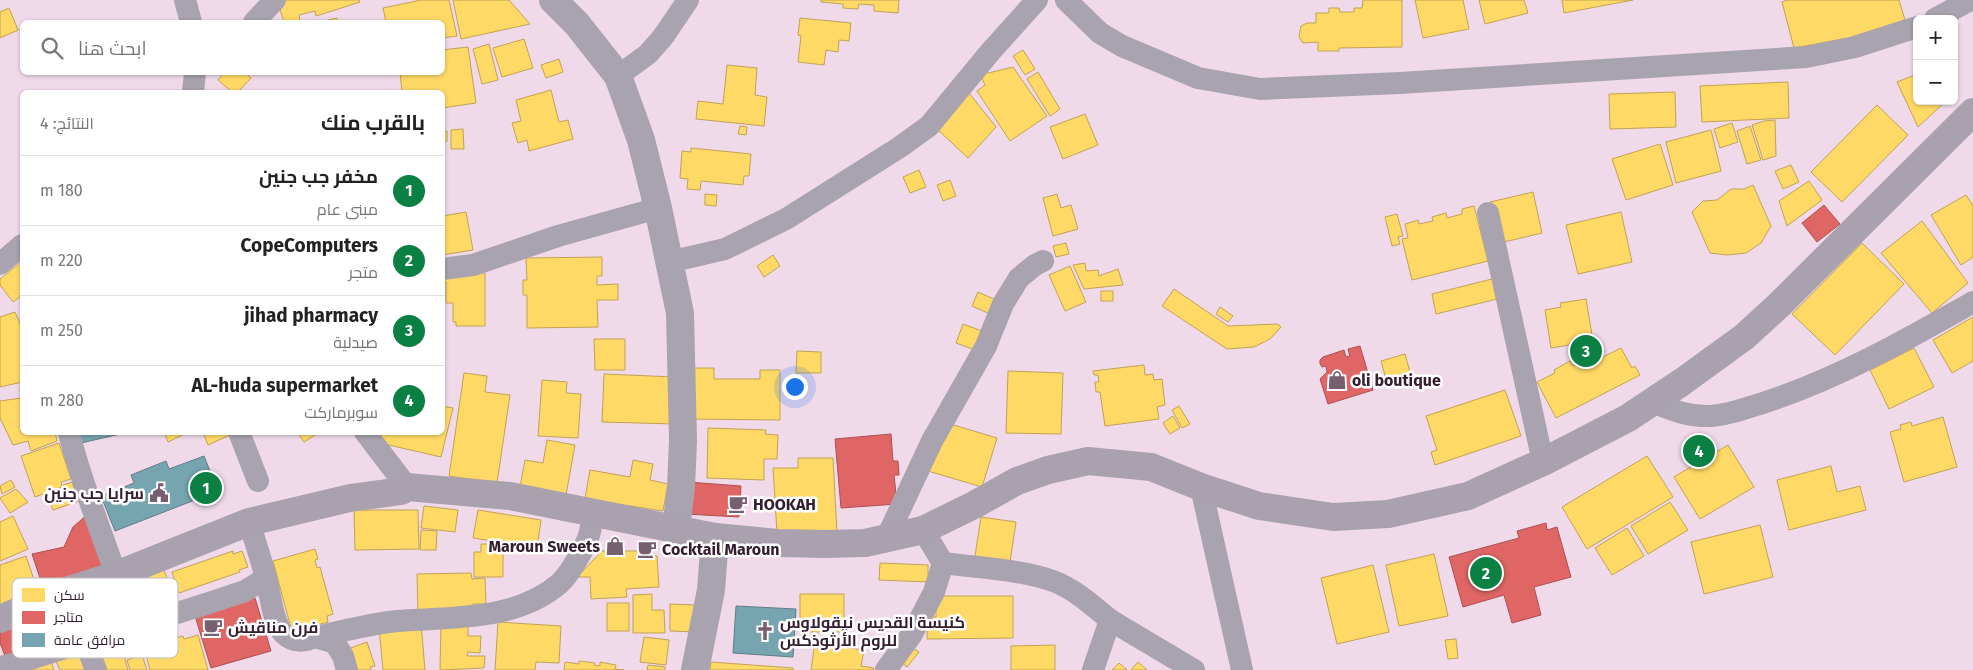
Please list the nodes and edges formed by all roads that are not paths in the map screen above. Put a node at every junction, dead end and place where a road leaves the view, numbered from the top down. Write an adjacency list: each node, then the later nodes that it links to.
1 (185, 0): 9 (street)
2 (275, 0): 10 (street)
3 (553, 0): 12 (street)
4 (688, 0): 12 (street)
5 (1037, 0): 18 (street)
6 (1066, 0): 11 (street)
7 (1970, 0): 8 (street)
8 (1942, 15)
9 (190, 20)
10 (256, 20)
11 (1913, 28)
12 (618, 76): 14 (street)
13 (1973, 112): 22 (main road)
14 (658, 208): 18 (street); 20 (street)
15 (1488, 213): 26 (street)
16 (20, 247): 19 (street)
17 (1043, 261): 35 (street)
18 (669, 262): 32 (street)
19 (0, 264)
20 (445, 269)
21 (1973, 302): 22 (street)
22 (1652, 402): 26 (main road)
23 (71, 435): 37 (street)
24 (240, 435): 27 (street)
25 (367, 435): 28 (street)
26 (1543, 462): 29 (main road)
27 (258, 481)
28 (407, 487): 30 (main road); 31 (main road)
29 (1201, 487): 33 (main road); 54 (street)
30 (592, 512): 32 (main road); 44 (street)
31 (249, 522): 37 (main road); 39 (street)
32 (676, 529): 34 (main road)
33 (923, 530): 35 (main road); 36 (street)
34 (715, 537): 35 (main road); 50 (street)
35 (887, 537)
36 (943, 563): 43 (street); 51 (street)
37 (116, 575): 38 (main road)
38 (107, 578)
39 (266, 578): 40 (street); 44 (street)
40 (178, 612)
41 (12, 615): 42 (main road)
42 (0, 620)
43 (1110, 620): 52 (street); 53 (street)
44 (315, 637): 49 (street)
45 (31, 658): 47 (street)
46 (91, 658): 48 (street)
47 (0, 667)
48 (96, 670)
49 (347, 670)
50 (695, 670)
51 (886, 670)
52 (1093, 670)
53 (1194, 670)
54 (1242, 670)

